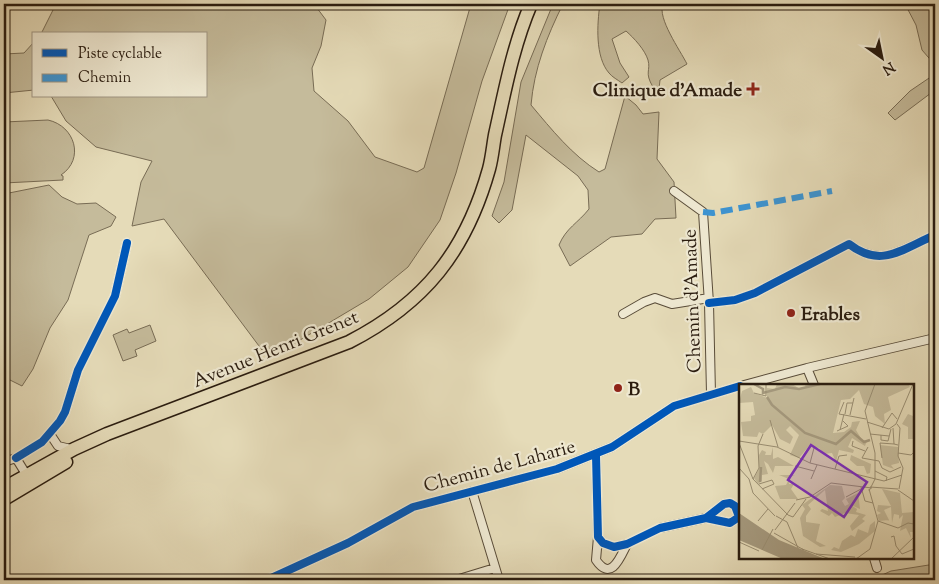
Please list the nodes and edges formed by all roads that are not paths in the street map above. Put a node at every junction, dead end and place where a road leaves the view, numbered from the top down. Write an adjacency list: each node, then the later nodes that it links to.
1 (522, 4): 3 (main road, Avenue Henri Grenet)
2 (530, 4): 3 (main road, Avenue Henri Grenet)
3 (483, 185): 15 (main road, Avenue Henri Grenet)
4 (674, 191): 7 (street, Chemin d'Amade)
5 (935, 235): 7 (street)
6 (128, 243): 16 (street)
7 (709, 301): 8 (street); 14 (street, Chemin d'Amade)
8 (623, 314)
9 (935, 338): 10 (street, Chemin de Laharie)
10 (807, 368): 11 (street, Chemin de Laharie); 12 (street)
11 (749, 384)
12 (814, 384)
13 (739, 387): 14 (street, Chemin de Laharie)
14 (711, 394): 18 (street, Chemin de Laharie)
15 (129, 426): 17 (main road, Avenue Henri Grenet); 21 (main road, Avenue Henri Grenet)
16 (50, 434): 17 (street); 19 (street)
17 (74, 449): 21 (main road, Avenue Henri Grenet)
18 (596, 455): 23 (street, Chemin de Laharie); 26 (street)
19 (16, 458): 20 (street); 21 (street)
20 (4, 462)
21 (28, 478): 22 (main road, Avenue Henri Grenet); 24 (main road, Avenue Henri Grenet)
22 (4, 488)
23 (472, 491): 29 (street); 32 (street, Chemin de Laharie)
24 (4, 499)
25 (706, 518): 27 (street)
26 (598, 537): 27 (street); 27 (street)
27 (627, 544)
28 (874, 559): 30 (street)
29 (495, 568): 31 (street); 33 (street)
30 (877, 568)
31 (459, 579)
32 (267, 580)
33 (499, 580)

